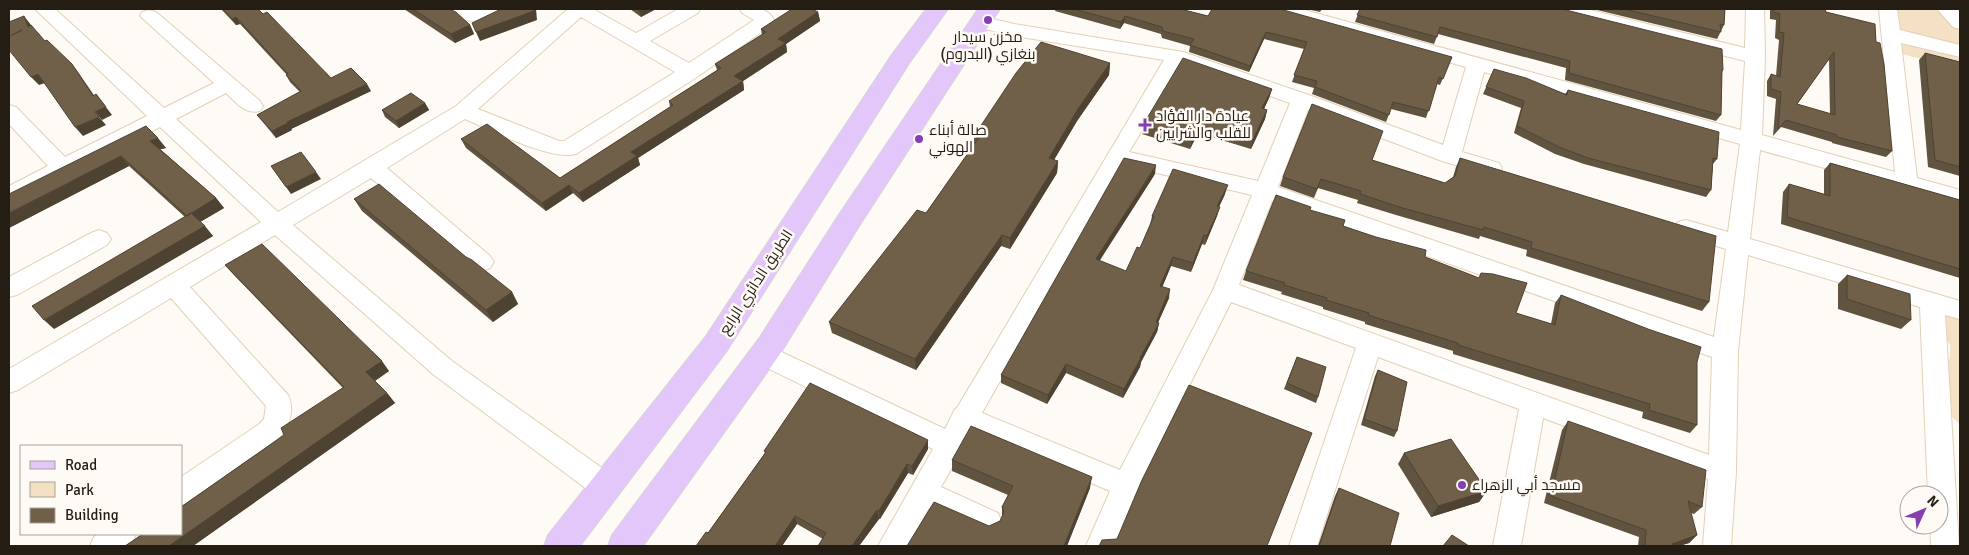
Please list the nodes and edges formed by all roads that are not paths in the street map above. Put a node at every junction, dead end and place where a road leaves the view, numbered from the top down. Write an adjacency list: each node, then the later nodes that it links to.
1 (44, 9): 31 (street)
2 (455, 9): 3 (street)
3 (490, 9)
4 (579, 9): 18 (street); 29 (street)
5 (691, 9): 18 (street)
6 (748, 9): 24 (street)
7 (1280, 9): 14 (street)
8 (1564, 9): 21 (street)
9 (1755, 9): 21 (street)
10 (1888, 9): 17 (street)
11 (1946, 9): 16 (street)
12 (935, 12): 15 (main road); 22 (main road, الطريق الدائري الرابع)
13 (149, 16): 26 (street)
14 (1340, 16): 23 (street)
15 (982, 19): 20 (street); 25 (main road)
16 (1960, 23)
17 (1890, 34): 19 (street); 38 (street)
18 (636, 41): 24 (street)
19 (1960, 50)
20 (1176, 56): 27 (street); 33 (street)
21 (1755, 57): 32 (street)
22 (901, 58): 25 (main road); 61 (main road, الطريق الدائري الرابع)
23 (1477, 63): 32 (street); 34 (street)
24 (690, 72): 29 (street)
25 (945, 72): 54 (main road)
26 (228, 84): 28 (street); 31 (street)
27 (1302, 100): 34 (street); 39 (street)
28 (253, 106)
29 (463, 111): 35 (street)
30 (9, 112): 36 (street)
31 (163, 117): 36 (street); 43 (street)
32 (1751, 139): 38 (street); 45 (street)
33 (1116, 156): 39 (street); 57 (street)
34 (1450, 156): 37 (street)
35 (372, 167): 43 (street); 46 (street)
36 (62, 168): 40 (street)
37 (1506, 172)
38 (1907, 183): 41 (street)
39 (1264, 190): 49 (street); 53 (street)
40 (9, 195)
41 (1960, 198)
42 (1663, 221): 45 (street)
43 (276, 223): 47 (street); 61 (street)
44 (99, 239): 48 (street)
45 (1738, 243): 50 (street); 53 (street)
46 (482, 262)
47 (173, 284): 55 (street); 62 (street)
48 (9, 288)
49 (1224, 290): 52 (street); 60 (street)
50 (1932, 301): 51 (street); 74 (street)
51 (1960, 310)
52 (1370, 343): 56 (street); 71 (street)
53 (1725, 351): 59 (street)
54 (764, 355): 58 (street); 68 (main road)
55 (9, 382)
56 (1533, 402): 59 (street); 72 (street)
57 (964, 417): 58 (street); 60 (street)
58 (950, 444): 63 (street)
59 (1722, 472): 73 (street)
60 (1126, 485): 70 (street)
61 (606, 487): 67 (main road, الطريق الدائري الرابع)
62 (182, 492)
63 (923, 492): 64 (street); 69 (street)
64 (988, 522)
65 (120, 535): 66 (street)
66 (104, 546)
67 (560, 546)
68 (624, 546)
69 (892, 546)
70 (1100, 546)
71 (1303, 546)
72 (1507, 546)
73 (1717, 546)
74 (1945, 546)

